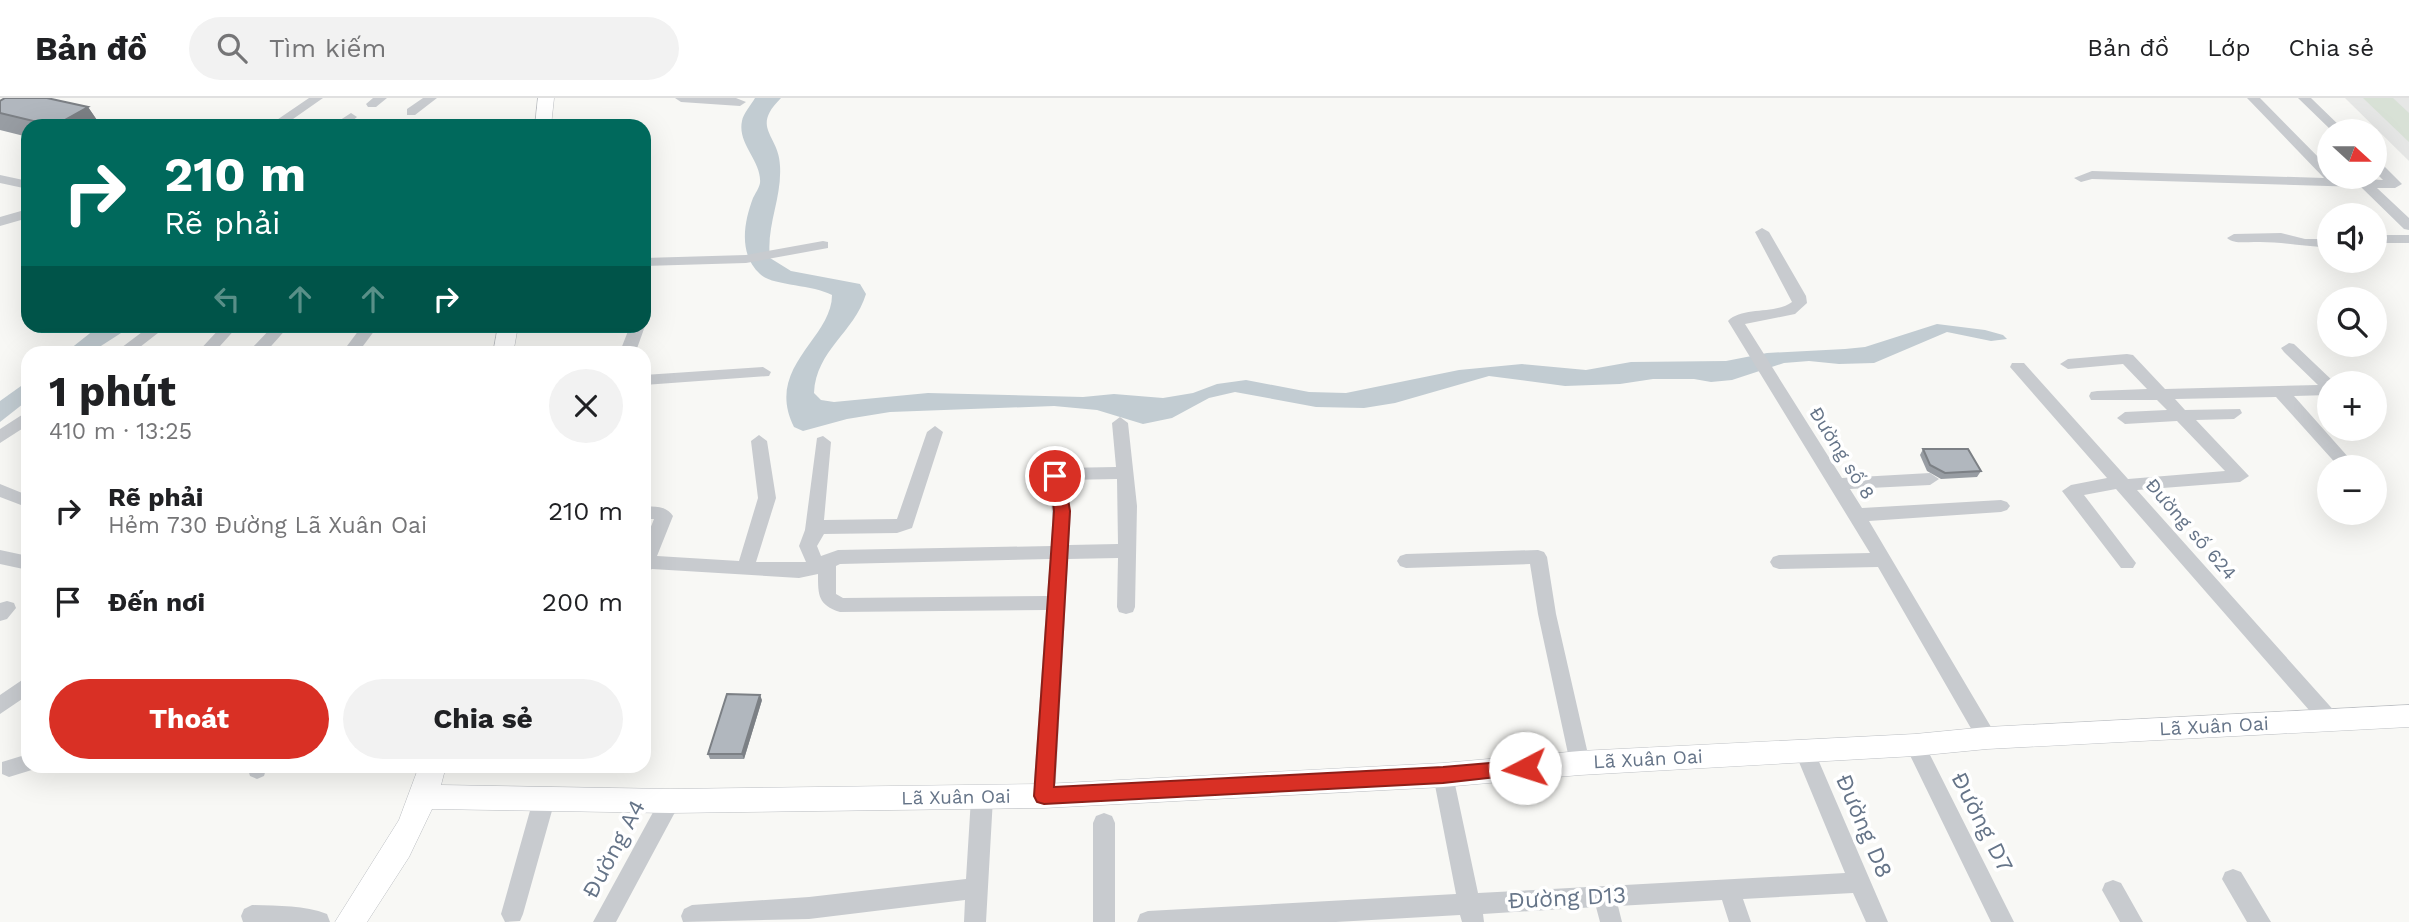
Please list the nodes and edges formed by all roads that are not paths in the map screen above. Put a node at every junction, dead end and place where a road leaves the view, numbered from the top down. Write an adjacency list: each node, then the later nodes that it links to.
1 (317, 98): 10 (street)
2 (431, 98): 8 (street)
3 (546, 98): 12 (main road)
4 (681, 98): 7 (street)
5 (2253, 98): 14 (street)
6 (2304, 98): 13 (street)
7 (738, 104)
8 (411, 112)
9 (351, 117): 11 (street)
10 (285, 119)
11 (348, 119)
12 (544, 119)
13 (2326, 119)
14 (2317, 163)
15 (2387, 176): 20 (street)
16 (0, 178): 19 (street)
17 (2081, 178): 18 (street)
18 (2317, 178)
19 (21, 183)
20 (2387, 184)
21 (2371, 189): 24 (street)
22 (21, 216): 23 (street)
23 (0, 222)
24 (2409, 226)
25 (1762, 232): 61 (street, Đường số 8)
26 (2234, 238): 29 (street)
27 (2387, 239): 28 (street)
28 (2409, 239)
29 (2317, 243)
30 (822, 246): 31 (street)
31 (651, 262)
32 (149, 333): 35 (street)
33 (223, 333): 36 (street)
34 (275, 333): 37 (street)
35 (131, 346)
36 (210, 346)
37 (262, 346)
38 (2289, 348): 42 (street)
39 (2068, 364): 46 (street)
40 (2018, 367): 60 (street, Đường số 624)
41 (763, 372): 43 (street)
42 (2317, 376)
43 (651, 380)
44 (2317, 389): 45 (street)
45 (2280, 391): 46 (street); 57 (street)
46 (2162, 393): 47 (street); 49 (street)
47 (2097, 397)
48 (2234, 413): 49 (street)
49 (2182, 414): 50 (street); 60 (street)
50 (2125, 418)
51 (21, 422): 54 (street)
52 (1120, 423): 58 (street)
53 (935, 432): 67 (street)
54 (6, 433)
55 (759, 441): 79 (street)
56 (824, 442): 67 (street)
57 (2338, 455)
58 (1125, 473): 69 (street); 70 (street)
59 (1930, 479): 61 (street)
60 (2123, 483): 76 (street); 85 (street, Đường số 624)
61 (1837, 484): 66 (street, Đường số 8)
62 (0, 490): 63 (street)
63 (21, 499)
64 (2001, 506): 66 (street)
65 (651, 512): 68 (street)
66 (1857, 515): 72 (street, Đường số 8)
67 (814, 530): 78 (street)
68 (651, 549)
69 (1127, 551): 70 (street); 81 (street)
70 (1060, 553): 78 (street); 80 (street)
71 (0, 557): 74 (street)
72 (1883, 560): 75 (street); 86 (street, Đường số 8)
73 (1406, 561): 89 (street)
74 (21, 562)
75 (1779, 562)
76 (2127, 563)
77 (651, 564): 79 (street)
78 (822, 564): 79 (street); 80 (street)
79 (745, 569)
80 (1057, 603): 92 (street)
81 (1126, 607)
82 (21, 690): 83 (street)
83 (0, 706)
84 (2409, 716): 85 (main road, Lã Xuân Oai)
85 (2330, 720): 86 (main road, Lã Xuân Oai)
86 (1987, 737): 87 (main road, Lã Xuân Oai)
87 (1915, 745): 88 (main road, Lã Xuân Oai); 120 (street, Đường D7)
88 (1804, 750): 89 (main road, Lã Xuân Oai); 99 (street, Đường D8)
89 (1580, 763): 91 (main road, Lã Xuân Oai)
90 (431, 773): 93 (main road)
91 (1443, 775): 92 (main road, Lã Xuân Oai); 104 (street)
92 (1044, 796): 94 (main road, Lã Xuân Oai)
93 (425, 797): 95 (main road, Lã Xuân Oai); 112 (main road)
94 (982, 798): 96 (main road, Lã Xuân Oai); 100 (street)
95 (544, 800): 96 (main road, Lã Xuân Oai); 105 (street)
96 (670, 801): 113 (street, Đường A4)
97 (1104, 823): 115 (street)
98 (2233, 879): 122 (street)
99 (1860, 881): 101 (street, Đường D13); 119 (street, Đường D8)
100 (977, 888): 106 (street); 114 (street)
101 (1729, 889): 103 (street, Đường D13); 118 (street)
102 (2113, 890): 121 (street)
103 (1604, 896): 104 (street, Đường D13); 117 (street)
104 (1471, 913): 109 (street, Đường D13)
105 (512, 914)
106 (812, 914): 108 (street)
107 (252, 916): 111 (street)
108 (692, 916)
109 (1333, 917): 110 (street, Đường D13)
110 (1206, 920): 116 (street, Đường D13)
111 (319, 922)
112 (350, 922)
113 (604, 922)
114 (975, 922)
115 (1104, 922)
116 (1148, 922)
117 (1611, 922)
118 (1740, 922)
119 (1877, 922)
120 (2003, 922)
121 (2132, 922)
122 (2260, 922)

